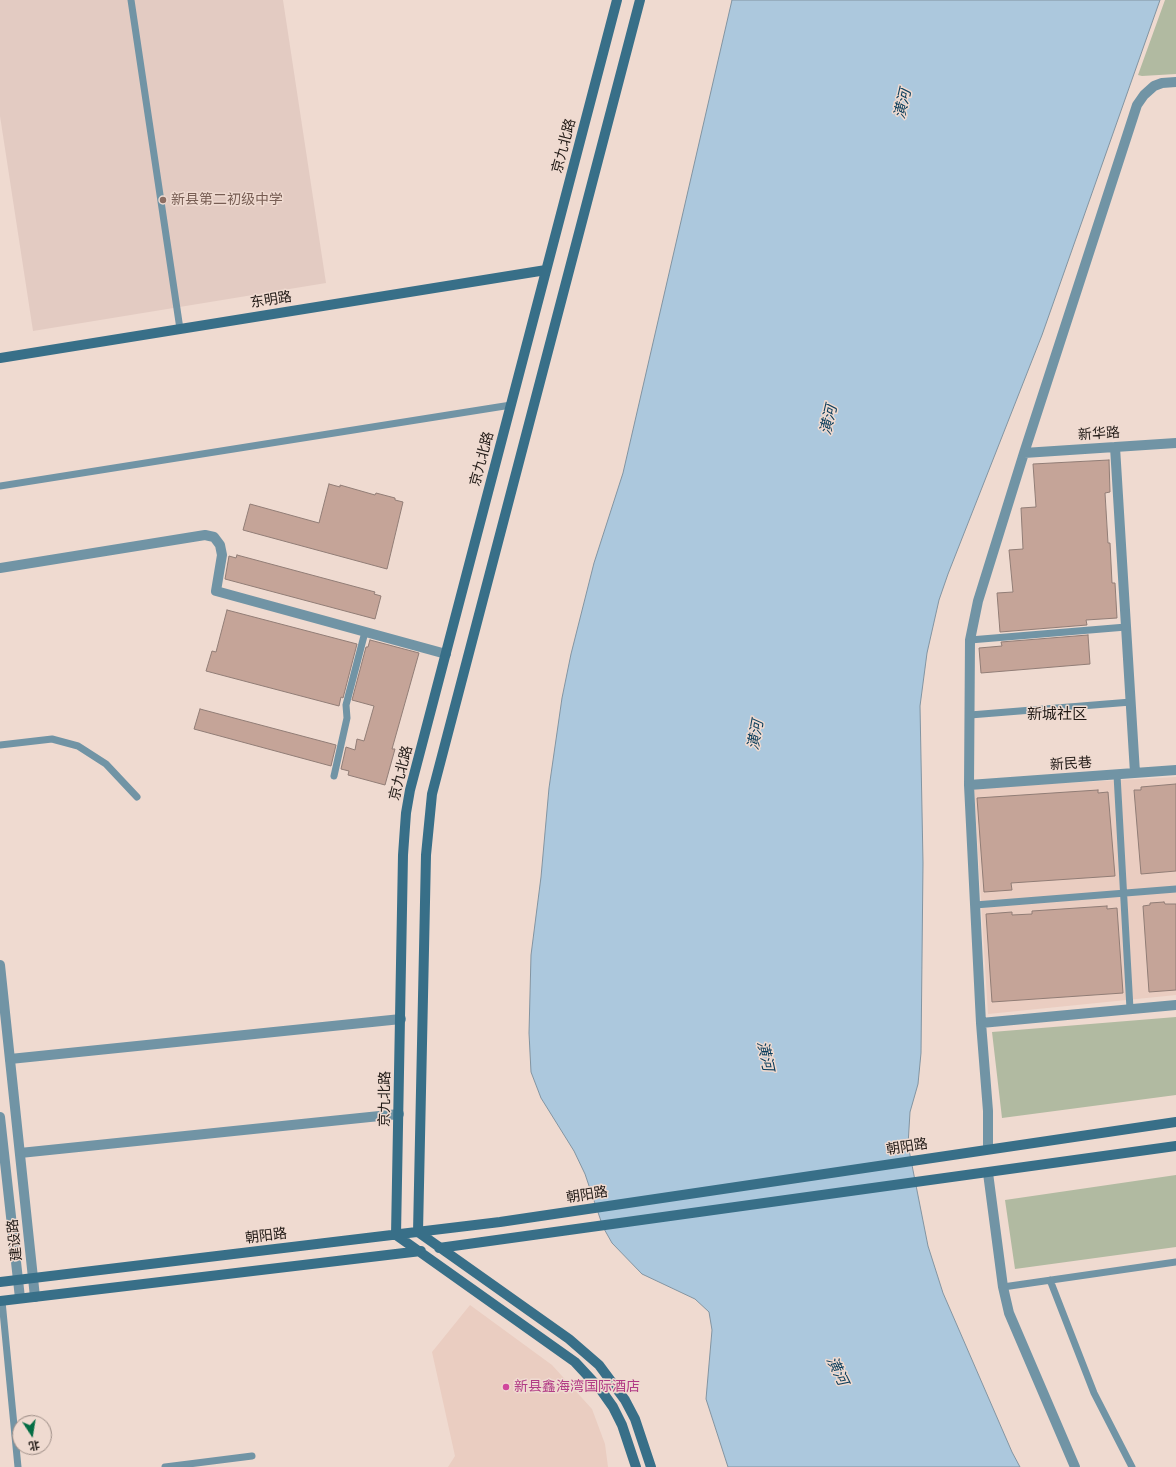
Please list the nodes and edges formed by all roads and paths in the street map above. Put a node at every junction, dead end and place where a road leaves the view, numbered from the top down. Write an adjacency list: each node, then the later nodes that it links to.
1 (131, 0): 6 (lane)
2 (617, 0): 5 (main road, 京九北路)
3 (640, 0): 43 (main road)
4 (1176, 82): 11 (street)
5 (546, 270): 6 (main road, 东明路); 8 (main road, 京九北路)
6 (180, 329): 7 (main road, 东明路)
7 (0, 358)
8 (511, 405): 12 (lane); 17 (main road, 京九北路)
9 (1176, 443): 10 (street, 新华路)
10 (1115, 447): 11 (street, 新华路); 14 (street)
11 (1024, 453): 16 (street)
12 (0, 486)
13 (0, 568): 15 (street)
14 (1126, 627): 16 (lane); 18 (street)
15 (365, 632): 17 (street); 24 (lane)
16 (970, 640): 19 (street)
17 (446, 654): 33 (main road, 京九北路)
18 (1131, 702): 19 (lane); 22 (street)
19 (970, 715): 25 (street)
20 (0, 745): 26 (lane)
21 (1176, 770): 22 (street, 新民巷)
22 (1135, 773): 23 (street, 新民巷)
23 (1117, 775): 25 (street, 新民巷); 28 (lane)
24 (334, 776)
25 (969, 785): 29 (street)
26 (136, 797)
27 (1176, 889): 28 (lane)
28 (1124, 893): 29 (lane); 32 (lane)
29 (975, 905): 34 (street)
30 (0, 965): 35 (street, 建设路)
31 (1176, 1005): 32 (street)
32 (1130, 1009): 34 (street)
33 (401, 1019): 35 (street); 36 (main road, 京九北路)
34 (981, 1023): 40 (street)
35 (10, 1059): 41 (street, 建设路)
36 (399, 1114): 41 (street); 44 (main road, 京九北路)
37 (0, 1117): 49 (street, 建设路)
38 (1176, 1122): 40 (main road, 朝阳路)
39 (1176, 1146): 42 (main road)
40 (988, 1149): 43 (main road, 朝阳路)
41 (20, 1153): 48 (street, 建设路)
42 (988, 1173): 45 (main road); 52 (street)
43 (418, 1232): 44 (main road, 朝阳路); 45 (main road)
44 (396, 1235): 46 (main road); 48 (main road, 朝阳路)
45 (441, 1248): 46 (main road); 60 (main road)
46 (420, 1251): 53 (main road); 59 (main road)
47 (1176, 1262): 50 (lane)
48 (33, 1278): 49 (main road, 朝阳路); 53 (street, 建设路)
49 (18, 1280): 51 (main road, 朝阳路); 54 (street, 建设路)
50 (1050, 1280): 52 (lane); 62 (lane)
51 (0, 1282)
52 (1003, 1287): 61 (street)
53 (35, 1297): 54 (main road)
54 (20, 1298): 55 (main road)
55 (1, 1301): 57 (lane)
56 (252, 1456): 58 (lane)
57 (18, 1467)
58 (165, 1467)
59 (636, 1467)
60 (651, 1467)
61 (1075, 1467)
62 (1132, 1467)

